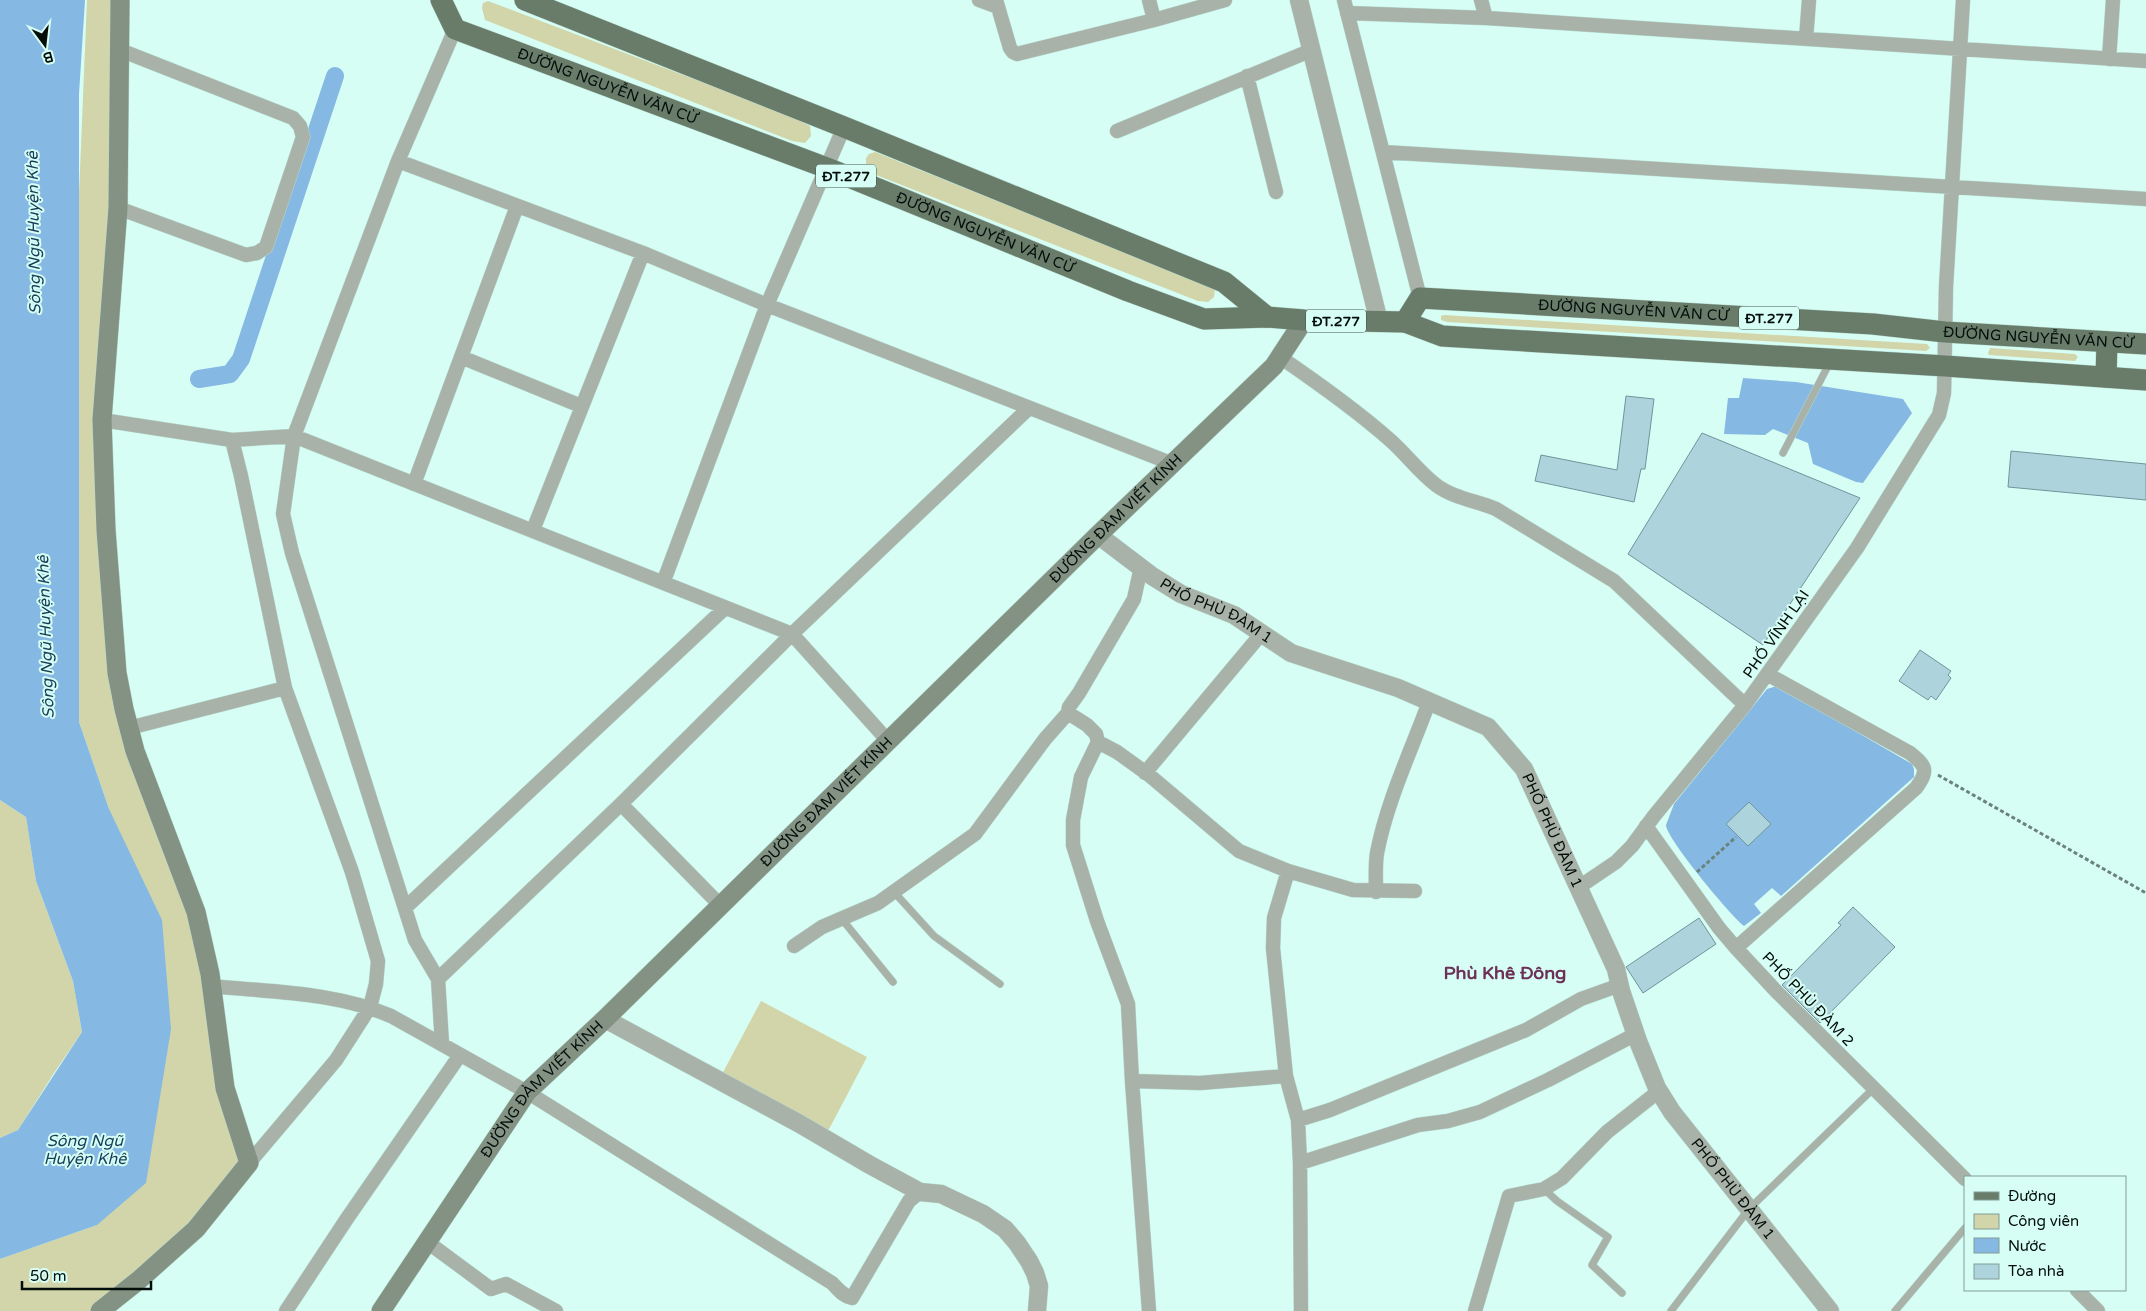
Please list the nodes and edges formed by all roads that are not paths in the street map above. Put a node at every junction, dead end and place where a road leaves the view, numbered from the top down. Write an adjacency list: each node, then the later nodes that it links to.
1 (120, 0): 19 (main road)
2 (441, 0): 16 (main road)
3 (525, 0): 24 (main road)
4 (978, 0): 12 (street)
5 (1149, 0): 15 (street)
6 (1225, 0): 15 (street)
7 (1299, 0): 20 (street)
8 (1481, 0): 14 (street)
9 (1809, 0): 17 (street)
10 (1963, 0): 18 (street, PHỐ VĨNH LẠI)
11 (2113, 0): 21 (street)
12 (997, 4): 15 (street)
13 (1345, 7): 14 (street); 26 (street)
14 (1486, 18): 17 (street)
15 (1154, 20)
16 (455, 29): 27 (street); 28 (main road, ĐƯỜNG NGUYỄN VĂN CỪ / ĐT.277)
17 (1806, 39): 18 (street)
18 (1960, 49): 21 (street); 29 (street, PHỐ VĨNH LẠI)
19 (120, 50): 33 (main road); 33 (street)
20 (1312, 50): 23 (street); 39 (street)
21 (2109, 59): 22 (street)
22 (2146, 61)
23 (1247, 76): 25 (street); 30 (street)
24 (844, 127): 28 (street); 37 (main road)
25 (1117, 131)
26 (1383, 152): 29 (street); 35 (street)
27 (398, 161): 32 (street); 53 (street)
28 (827, 168): 36 (street); 37 (main road, ĐƯỜNG NGUYỄN VĂN CỪ / ĐT.277)
29 (1952, 187): 31 (street); 41 (street, PHỐ VĨNH LẠI)
30 (1276, 192)
31 (2146, 199)
32 (517, 206): 34 (street); 44 (street)
33 (118, 208): 52 (main road)
34 (643, 253): 36 (street); 50 (street)
35 (1420, 298): 40 (main road); 41 (main road, ĐƯỜNG NGUYỄN VĂN CỪ / ĐT.277)
36 (767, 305): 51 (street); 61 (street)
37 (1267, 317): 38 (main road, ĐƯỜNG NGUYỄN VĂN CỪ / ĐT.277)
38 (1304, 320): 39 (main road, ĐƯỜNG NGUYỄN VĂN CỪ / ĐT.277); 45 (main road, ĐƯỜNG ĐÀM VIẾT KÍNH)
39 (1379, 322): 40 (main road, ĐƯỜNG NGUYỄN VĂN CỪ / ĐT.277)
40 (1405, 322): 46 (main road, ĐƯỜNG NGUYỄN VĂN CỪ / ĐT.277)
41 (1945, 332): 42 (main road, ĐƯỜNG NGUYỄN VĂN CỪ / ĐT.277); 47 (street, PHỐ VĨNH LẠI)
42 (2107, 342): 43 (main road, ĐƯỜNG NGUYỄN VĂN CỪ / ĐT.277); 48 (main road)
43 (2146, 344)
44 (461, 357): 50 (street); 57 (street)
45 (1280, 357): 56 (main road, ĐƯỜNG ĐÀM VIẾT KÍNH); 68 (street)
46 (1832, 359): 47 (main road, ĐƯỜNG NGUYỄN VĂN CỪ / ĐT.277); 55 (lane)
47 (1945, 366): 48 (main road, ĐƯỜNG NGUYỄN VĂN CỪ / ĐT.277); 65 (street, PHỐ VĨNH LẠI)
48 (2106, 377): 49 (main road, ĐƯỜNG NGUYỄN VĂN CỪ / ĐT.277)
49 (2146, 380)
50 (581, 406): 58 (street)
51 (1029, 408): 56 (street); 64 (street)
52 (102, 420): 54 (street); 70 (main road)
53 (294, 436): 54 (street); 57 (street); 82 (street)
54 (232, 440): 66 (street)
55 (1783, 453)
56 (1173, 464): 59 (main road, ĐƯỜNG ĐÀM VIẾT KÍNH)
57 (414, 484): 58 (street)
58 (533, 530): 61 (street)
59 (1098, 535): 60 (street, PHỐ PHÙ ĐÀM 1); 71 (main road, ĐƯỜNG ĐÀM VIẾT KÍNH)
60 (1141, 567): 63 (street, PHỐ PHÙ ĐÀM 1); 69 (street)
61 (663, 583): 62 (street)
62 (725, 608): 64 (street); 82 (street)
63 (1262, 633): 67 (street, PHỐ PHÙ ĐÀM 1); 73 (street)
64 (792, 634): 71 (street); 74 (street)
65 (1767, 674): 68 (street, PHỐ VĨNH LẠI); 85 (street)
66 (285, 688): 70 (street); 91 (street)
67 (1430, 702): 77 (street, PHỐ PHÙ ĐÀM 1); 80 (street)
68 (1745, 705): 75 (street, PHỐ VĨNH LẠI)
69 (1068, 713): 72 (street); 79 (street)
70 (129, 728): 90 (main road)
71 (889, 742): 81 (main road, ĐƯỜNG ĐÀM VIẾT KÍNH)
72 (1098, 742): 73 (street); 97 (street)
73 (1145, 773): 76 (street)
74 (620, 804): 81 (street); 86 (street)
75 (1646, 826): 77 (street, PHỐ VĨNH LẠI); 85 (street, PHỐ PHÙ ĐÀM 2)
76 (1288, 871): 80 (street); 96 (street)
77 (1579, 886): 89 (street, PHỐ PHÙ ĐÀM 1)
78 (1415, 891): 80 (street)
79 (894, 892): 83 (street); 88 (lane)
80 (1376, 892)
81 (720, 905): 92 (main road, ĐƯỜNG ĐÀM VIẾT KÍNH)
82 (405, 908): 86 (street)
83 (841, 918): 84 (street); 87 (lane)
84 (794, 946)
85 (1736, 948): 98 (street, PHỐ PHÙ ĐÀM 2)
86 (438, 979): 94 (street)
87 (893, 982)
88 (1000, 984)
89 (1620, 985): 93 (street, PHỐ PHÙ ĐÀM 1); 101 (street)
90 (211, 986): 91 (street); 102 (main road)
91 (370, 1007): 94 (street); 102 (street)
92 (605, 1019): 100 (main road, ĐƯỜNG ĐÀM VIẾT KÍNH); 106 (street)
93 (1636, 1034): 99 (street, PHỐ PHÙ ĐÀM 1); 103 (street)
94 (442, 1044): 95 (street)
95 (460, 1055): 100 (street); 115 (street)
96 (1286, 1076): 97 (street); 101 (street)
97 (1132, 1081): 119 (street)
98 (1874, 1088): 104 (street, PHỐ PHÙ ĐÀM 2); 107 (lane)
99 (1659, 1091): 105 (street); 107 (street, PHỐ PHÙ ĐÀM 1)
100 (527, 1092): 109 (main road, ĐƯỜNG ĐÀM VIẾT KÍNH); 112 (street)
101 (1298, 1120): 103 (street)
102 (249, 1163): 114 (main road)
103 (1300, 1163): 120 (street)
104 (1964, 1178)
105 (1544, 1189): 111 (lane); 121 (street)
106 (920, 1192): 112 (street); 118 (street)
107 (1749, 1209): 122 (lane); 123 (street, PHỐ PHÙ ĐÀM 1)
108 (1964, 1229): 124 (lane)
109 (426, 1241): 113 (main road, ĐƯỜNG ĐÀM VIẾT KÍNH); 116 (street)
110 (2078, 1291): 125 (street)
111 (1622, 1292)
112 (852, 1298): 117 (street)
113 (382, 1310)
114 (100, 1311)
115 (286, 1311)
116 (556, 1311)
117 (846, 1311)
118 (1037, 1311)
119 (1149, 1311)
120 (1301, 1311)
121 (1475, 1311)
122 (1671, 1311)
123 (1830, 1311)
124 (1896, 1311)
125 (2098, 1311)

